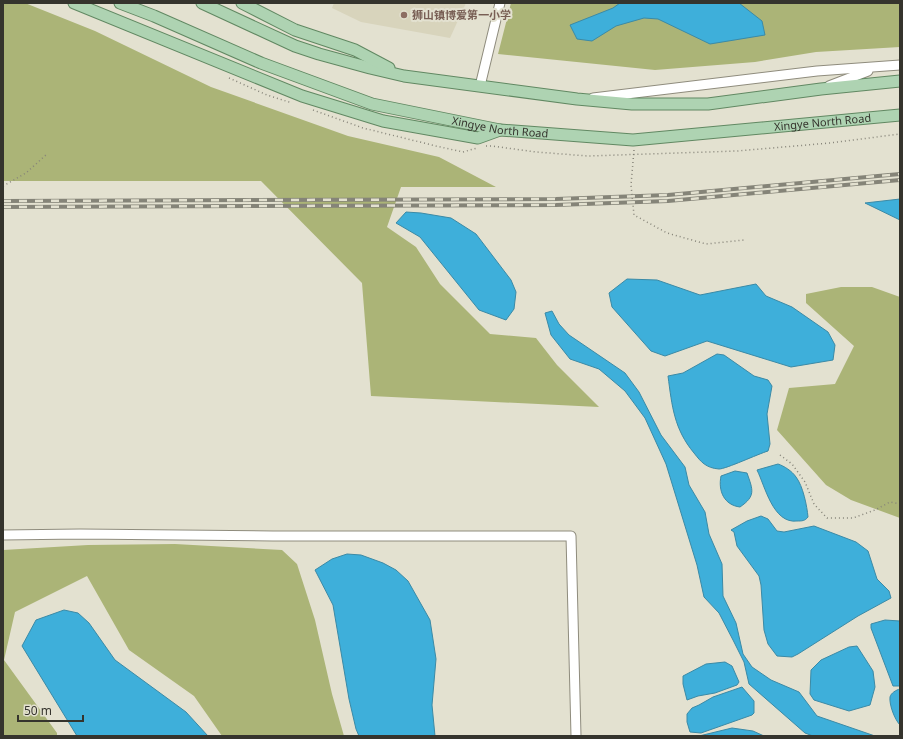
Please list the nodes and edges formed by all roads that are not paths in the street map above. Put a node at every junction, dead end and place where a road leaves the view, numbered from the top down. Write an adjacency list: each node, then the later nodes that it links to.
1 (74, 3): 14 (main road)
2 (120, 3): 14 (main road, Xingye North Road)
3 (202, 3): 8 (main road)
4 (242, 3): 8 (main road)
5 (500, 3): 10 (street)
6 (900, 65): 7 (street)
7 (876, 67): 11 (street); 12 (street)
8 (404, 76): 10 (main road)
9 (900, 81): 11 (main road)
10 (480, 86): 12 (main road)
11 (821, 89): 12 (main road)
12 (577, 99)
13 (900, 115): 14 (main road, Xingye North Road)
14 (500, 130)
15 (3, 535): 16 (street)
16 (576, 736)

